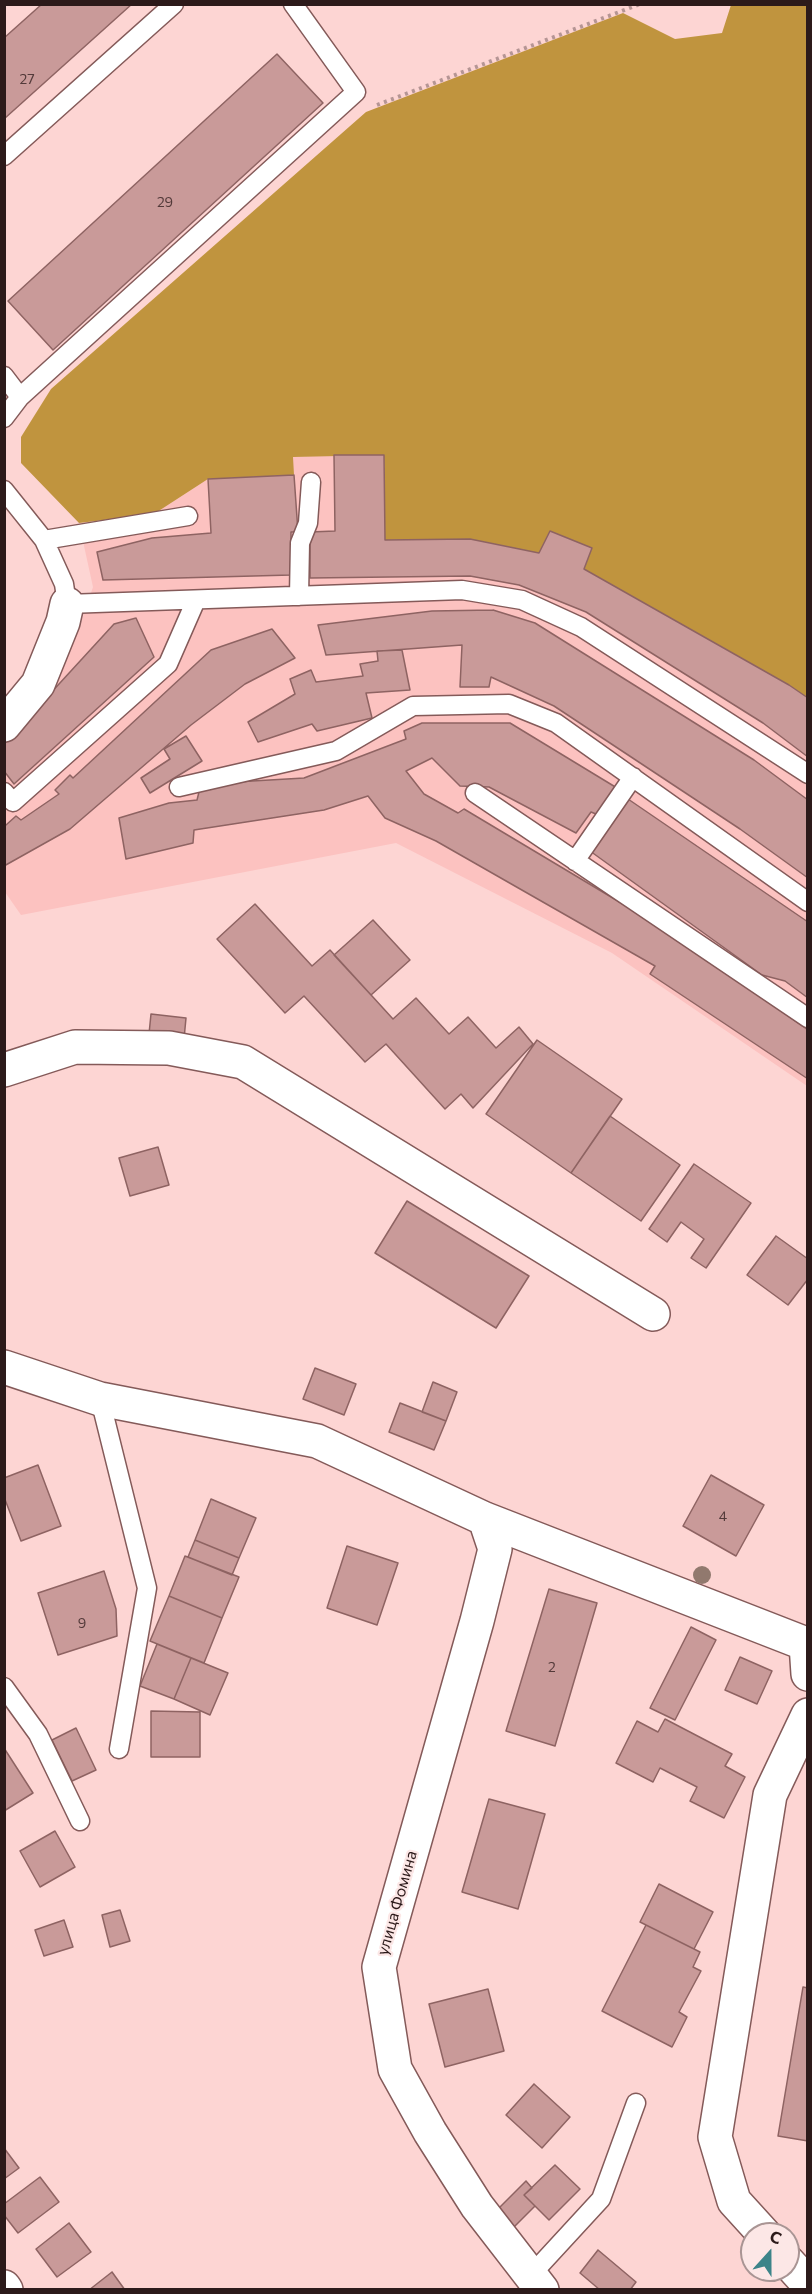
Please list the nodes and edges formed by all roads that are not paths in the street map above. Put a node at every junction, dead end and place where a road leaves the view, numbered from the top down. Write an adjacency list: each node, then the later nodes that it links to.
1 (174, 4): 3 (lane)
2 (293, 4): 5 (lane)
3 (4, 156)
4 (4, 376): 5 (lane)
5 (20, 397): 6 (lane)
6 (4, 418)
7 (311, 482): 11 (lane)
8 (4, 490): 10 (lane)
9 (188, 516): 10 (lane)
10 (44, 540): 13 (lane)
11 (299, 596): 12 (lane); 15 (lane)
12 (196, 600): 13 (lane); 18 (lane)
13 (67, 604): 14 (street)
14 (4, 725)
15 (807, 774)
16 (633, 777): 17 (lane); 20 (lane); 21 (lane)
17 (179, 787)
18 (4, 792)
19 (475, 793): 20 (lane)
20 (575, 861): 22 (lane)
21 (807, 902)
22 (807, 1018)
23 (4, 1070): 24 (street)
24 (653, 1314)
25 (4, 1367): 26 (street)
26 (100, 1399): 27 (street); 31 (lane)
27 (485, 1519): 28 (street); 35 (street, улица Фомина)
28 (807, 1674)
29 (4, 1687): 32 (lane)
30 (807, 1715): 34 (street)
31 (119, 1749)
32 (80, 1821)
33 (636, 2103): 35 (lane)
34 (753, 2222)
35 (536, 2282)

